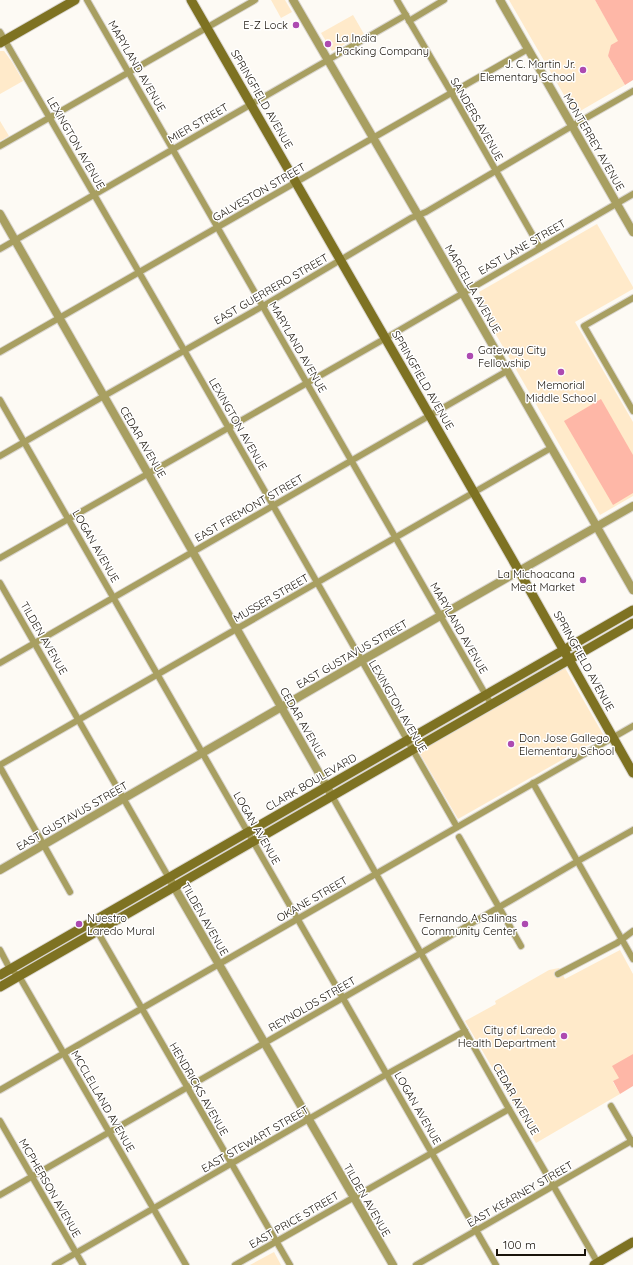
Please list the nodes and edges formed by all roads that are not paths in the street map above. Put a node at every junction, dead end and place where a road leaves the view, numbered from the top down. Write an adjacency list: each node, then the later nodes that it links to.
1 (75, 0): 12 (main road)
2 (87, 0): 15 (street, MARYLAND AVENUE)
3 (191, 0): 10 (main road, SPRINGFIELD AVENUE)
4 (255, 0): 10 (street)
5 (293, 0): 14 (street, MARCELLA AVENUE)
6 (397, 0): 9 (street, SANDERS AVENUE)
7 (444, 0): 9 (street, MIER STREET)
8 (500, 0): 13 (street, MONTERREY AVENUE)
9 (407, 18): 14 (street, MIER STREET); 16 (street, SANDERS AVENUE)
10 (206, 27): 15 (street); 18 (main road, SPRINGFIELD AVENUE)
11 (0, 32): 12 (street, LEXINGTON AVENUE)
12 (2, 42): 19 (street, LEXINGTON AVENUE)
13 (528, 49): 16 (street, GALVESTON STREET); 20 (street, MONTERREY AVENUE)
14 (328, 60): 18 (street, MIER STREET); 21 (street, MARCELLA AVENUE)
15 (129, 72): 19 (street); 23 (street, MARYLAND AVENUE)
16 (451, 92): 21 (street, GALVESTON STREET); 24 (street, SANDERS AVENUE)
17 (633, 92): 20 (street, EAST GUERRERO STREET)
18 (251, 104): 23 (street, MIER STREET); 25 (main road, SPRINGFIELD AVENUE)
19 (50, 117): 22 (street); 26 (street, LEXINGTON AVENUE)
20 (572, 126): 24 (street, EAST GUERRERO STREET); 28 (street, MONTERREY AVENUE)
21 (373, 137): 25 (street, GALVESTON STREET); 30 (street, MARCELLA AVENUE)
22 (0, 146)
23 (173, 149): 26 (street, MIER STREET); 31 (street, MARYLAND AVENUE)
24 (495, 171): 30 (street, EAST GUERRERO STREET); 34 (street, SANDERS AVENUE)
25 (296, 182): 31 (street, GALVESTON STREET); 36 (main road, SPRINGFIELD AVENUE)
26 (95, 194): 33 (street, MIER STREET); 37 (street, LEXINGTON AVENUE)
27 (633, 194): 28 (street, EAST LANE STREET)
28 (616, 203): 32 (street, MONTERREY AVENUE); 34 (street, EAST LANE STREET)
29 (0, 214): 33 (street, CEDAR AVENUE)
30 (418, 215): 36 (street, EAST GUERRERO STREET); 38 (street, MARCELLA AVENUE)
31 (218, 227): 37 (street, GALVESTON STREET); 40 (street, MARYLAND AVENUE)
32 (633, 232)
33 (15, 240): 35 (street, MIER STREET); 41 (street, CEDAR AVENUE)
34 (540, 248): 38 (street, EAST LANE STREET)
35 (0, 249)
36 (340, 260): 40 (street, EAST GUERRERO STREET); 42 (main road, SPRINGFIELD AVENUE)
37 (139, 272): 41 (street, GALVESTON STREET); 43 (street, LEXINGTON AVENUE)
38 (463, 293): 42 (street, EAST LANE STREET); 45 (street, MARCELLA AVENUE)
39 (633, 298): 49 (street)
40 (263, 306): 43 (street, EAST GUERRERO STREET); 46 (street, MARYLAND AVENUE)
41 (60, 318): 44 (street, GALVESTON STREET); 47 (street, CEDAR AVENUE)
42 (386, 338): 46 (street, EAST LANE STREET); 50 (main road, SPRINGFIELD AVENUE)
43 (184, 350): 47 (street, EAST GUERRERO STREET); 51 (street, LEXINGTON AVENUE)
44 (0, 352)
45 (507, 371): 50 (street, EAST FREMONT STREET); 53 (street, MARCELLA AVENUE)
46 (307, 383): 51 (street, EAST LANE STREET); 55 (street, MARYLAND AVENUE)
47 (104, 396): 52 (street, EAST GUERRERO STREET); 56 (street, CEDAR AVENUE)
48 (0, 400): 52 (street, LOGAN AVENUE)
49 (632, 408)
50 (430, 416): 55 (street, EAST FREMONT STREET); 57 (main road, SPRINGFIELD AVENUE)
51 (228, 428): 56 (street, EAST LANE STREET); 58 (street, LEXINGTON AVENUE)
52 (24, 442): 54 (street, EAST GUERRERO STREET); 60 (street, LOGAN AVENUE)
53 (551, 448): 57 (street, MUSSER STREET); 61 (street, MARCELLA AVENUE)
54 (0, 456)
55 (352, 460): 58 (street, EAST FREMONT STREET); 62 (street, MARYLAND AVENUE)
56 (149, 473): 60 (street, EAST LANE STREET); 63 (street, CEDAR AVENUE)
57 (474, 492): 62 (street, MUSSER STREET); 65 (main road, SPRINGFIELD AVENUE)
58 (273, 506): 63 (street, EAST FREMONT STREET); 67 (street, LEXINGTON AVENUE)
59 (633, 506): 61 (street, EAST GUSTAVUS STREET)
60 (68, 519): 64 (street, EAST LANE STREET); 69 (street, LOGAN AVENUE)
61 (597, 526): 65 (street, EAST GUSTAVUS STREET); 68 (street, MARCELLA AVENUE)
62 (396, 537): 67 (street, MUSSER STREET); 71 (street, MARYLAND AVENUE)
63 (193, 552): 69 (street, EAST FREMONT STREET); 73 (street, CEDAR AVENUE)
64 (0, 558)
65 (519, 571): 71 (street, EAST GUSTAVUS STREET); 75 (main road, SPRINGFIELD AVENUE)
66 (0, 583): 74 (street, TILDEN AVENUE)
67 (317, 583): 73 (street, MUSSER STREET); 77 (street, LEXINGTON AVENUE)
68 (633, 590)
69 (114, 598): 74 (street, EAST FREMONT STREET); 79 (street, LOGAN AVENUE)
70 (633, 610): 75 (main road, CLARK BOULEVARD)
71 (440, 615): 77 (street, EAST GUSTAVUS STREET); 80 (street, MARYLAND AVENUE)
72 (633, 623): 76 (main road, CLARK BOULEVARD)
73 (237, 629): 79 (street, MUSSER STREET); 82 (street, CEDAR AVENUE)
74 (34, 643): 78 (street, EAST FREMONT STREET); 83 (street, TILDEN AVENUE)
75 (564, 650): 76 (main road, SPRINGFIELD AVENUE); 80 (main road, CLARK BOULEVARD)
76 (570, 659): 81 (main road, CLARK BOULEVARD); 85 (main road, SPRINGFIELD AVENUE)
77 (361, 661): 82 (street, EAST GUSTAVUS STREET); 86 (street, LEXINGTON AVENUE)
78 (0, 663)
79 (158, 675): 83 (street, MUSSER STREET); 88 (street, LOGAN AVENUE)
80 (486, 695): 81 (street, MARYLAND AVENUE); 86 (main road, CLARK BOULEVARD)
81 (492, 704): 87 (main road, CLARK BOULEVARD)
82 (282, 707): 88 (street, EAST GUSTAVUS STREET); 92 (street, CEDAR AVENUE)
83 (78, 720): 89 (street, MUSSER STREET); 94 (street, TILDEN AVENUE)
84 (633, 726): 85 (street, OKANE STREET)
85 (613, 737): 90 (main road, SPRINGFIELD AVENUE); 91 (street, OKANE STREET)
86 (406, 741): 87 (street, LEXINGTON AVENUE); 92 (main road, CLARK BOULEVARD)
87 (412, 750): 93 (main road, CLARK BOULEVARD); 95 (street, LEXINGTON AVENUE)
88 (203, 753): 94 (street, EAST GUSTAVUS STREET); 97 (street, LOGAN AVENUE)
89 (0, 766): 100 (street)
90 (633, 773)
91 (533, 784): 95 (street, OKANE STREET); 101 (street)
92 (327, 787): 93 (street, CEDAR AVENUE); 97 (main road, CLARK BOULEVARD)
93 (332, 796): 99 (main road, CLARK BOULEVARD); 103 (street, CEDAR AVENUE)
94 (123, 799): 100 (street, EAST GUSTAVUS STREET); 104 (street, TILDEN AVENUE)
95 (457, 827): 103 (street, OKANE STREET)
96 (633, 830): 101 (street, REYNOLDS STREET)
97 (248, 832): 99 (street, LOGAN AVENUE); 104 (main road, CLARK BOULEVARD)
98 (459, 837): 107 (street)
99 (253, 842): 105 (main road, CLARK BOULEVARD); 108 (street, LOGAN AVENUE)
100 (43, 845): 102 (street, EAST GUSTAVUS STREET); 106 (street)
101 (578, 861): 107 (street, REYNOLDS STREET); 112 (street)
102 (0, 870)
103 (376, 874): 108 (street, OKANE STREET); 115 (street, CEDAR AVENUE)
104 (168, 878): 105 (street, TILDEN AVENUE); 109 (main road, CLARK BOULEVARD)
105 (174, 887): 110 (main road, CLARK BOULEVARD); 117 (street, TILDEN AVENUE)
106 (70, 892)
107 (498, 908): 113 (street); 115 (street, REYNOLDS STREET)
108 (298, 919): 117 (street, OKANE STREET); 123 (street, LOGAN AVENUE)
109 (92, 922): 110 (street, HENDRICKS AVENUE); 118 (main road, CLARK BOULEVARD)
110 (97, 931): 121 (main road, CLARK BOULEVARD); 124 (street, HENDRICKS AVENUE)
111 (633, 931): 112 (street)
112 (622, 939): 116 (street); 119 (street)
113 (521, 946)
114 (0, 950): 118 (street, MCCLELLAND AVENUE)
115 (421, 953): 123 (street, REYNOLDS STREET); 125 (street, CEDAR AVENUE)
116 (633, 959)
117 (219, 964): 124 (street, OKANE STREET); 126 (street, TILDEN AVENUE)
118 (10, 969): 120 (main road, CLARK BOULEVARD); 121 (street, MCCLELLAND AVENUE)
119 (558, 974)
120 (0, 975)
121 (19, 976): 122 (main road, CLARK BOULEVARD); 127 (street, MCCLELLAND AVENUE)
122 (0, 987)
123 (343, 998): 126 (street, REYNOLDS STREET); 128 (street, LOGAN AVENUE)
124 (142, 1009): 127 (street, OKANE STREET); 129 (street, HENDRICKS AVENUE)
125 (465, 1031): 128 (street, EAST STEWART STREET); 132 (street, CEDAR AVENUE)
126 (264, 1043): 129 (street, REYNOLDS STREET); 133 (street, TILDEN AVENUE)
127 (64, 1054): 130 (street, OKANE STREET); 135 (street, MCCLELLAND AVENUE)
128 (387, 1074): 133 (street, EAST STEWART STREET); 137 (street, LOGAN AVENUE)
129 (187, 1088): 135 (street, REYNOLDS STREET); 138 (street, HENDRICKS AVENUE)
130 (0, 1090)
131 (611, 1106): 136 (street)
132 (509, 1109): 137 (street, EAST PRICE STREET); 140 (street, CEDAR AVENUE)
133 (308, 1119): 138 (street, EAST STEWART STREET); 142 (street, TILDEN AVENUE)
134 (0, 1121): 139 (street, MCPHERSON AVENUE)
135 (109, 1132): 139 (street, REYNOLDS STREET); 143 (street, MCCLELLAND AVENUE)
136 (632, 1142): 140 (street, EAST KEARNEY STREET)
137 (432, 1152): 142 (street, EAST PRICE STREET); 144 (street, LOGAN AVENUE)
138 (231, 1164): 143 (street, EAST STEWART STREET); 145 (street, HENDRICKS AVENUE)
139 (32, 1177): 141 (street, REYNOLDS STREET); 147 (street, MCPHERSON AVENUE)
140 (554, 1186): 144 (street, EAST KEARNEY STREET); 148 (street, CEDAR AVENUE)
141 (0, 1195)
142 (353, 1197): 145 (street, EAST PRICE STREET); 154 (street, TILDEN AVENUE)
143 (153, 1209): 147 (street, EAST STEWART STREET); 151 (street, MCCLELLAND AVENUE)
144 (476, 1230): 155 (street, EAST KEARNEY STREET); 156 (street, LOGAN AVENUE)
145 (276, 1241): 152 (street, EAST PRICE STREET); 153 (street, HENDRICKS AVENUE)
146 (633, 1242): 148 (main road)
147 (76, 1253): 149 (street, EAST STEWART STREET); 150 (street, MCPHERSON AVENUE)
148 (596, 1264)
149 (55, 1265)
150 (83, 1265)
151 (186, 1265)
152 (235, 1265)
153 (290, 1265)
154 (392, 1265)
155 (416, 1265)
156 (496, 1265)

